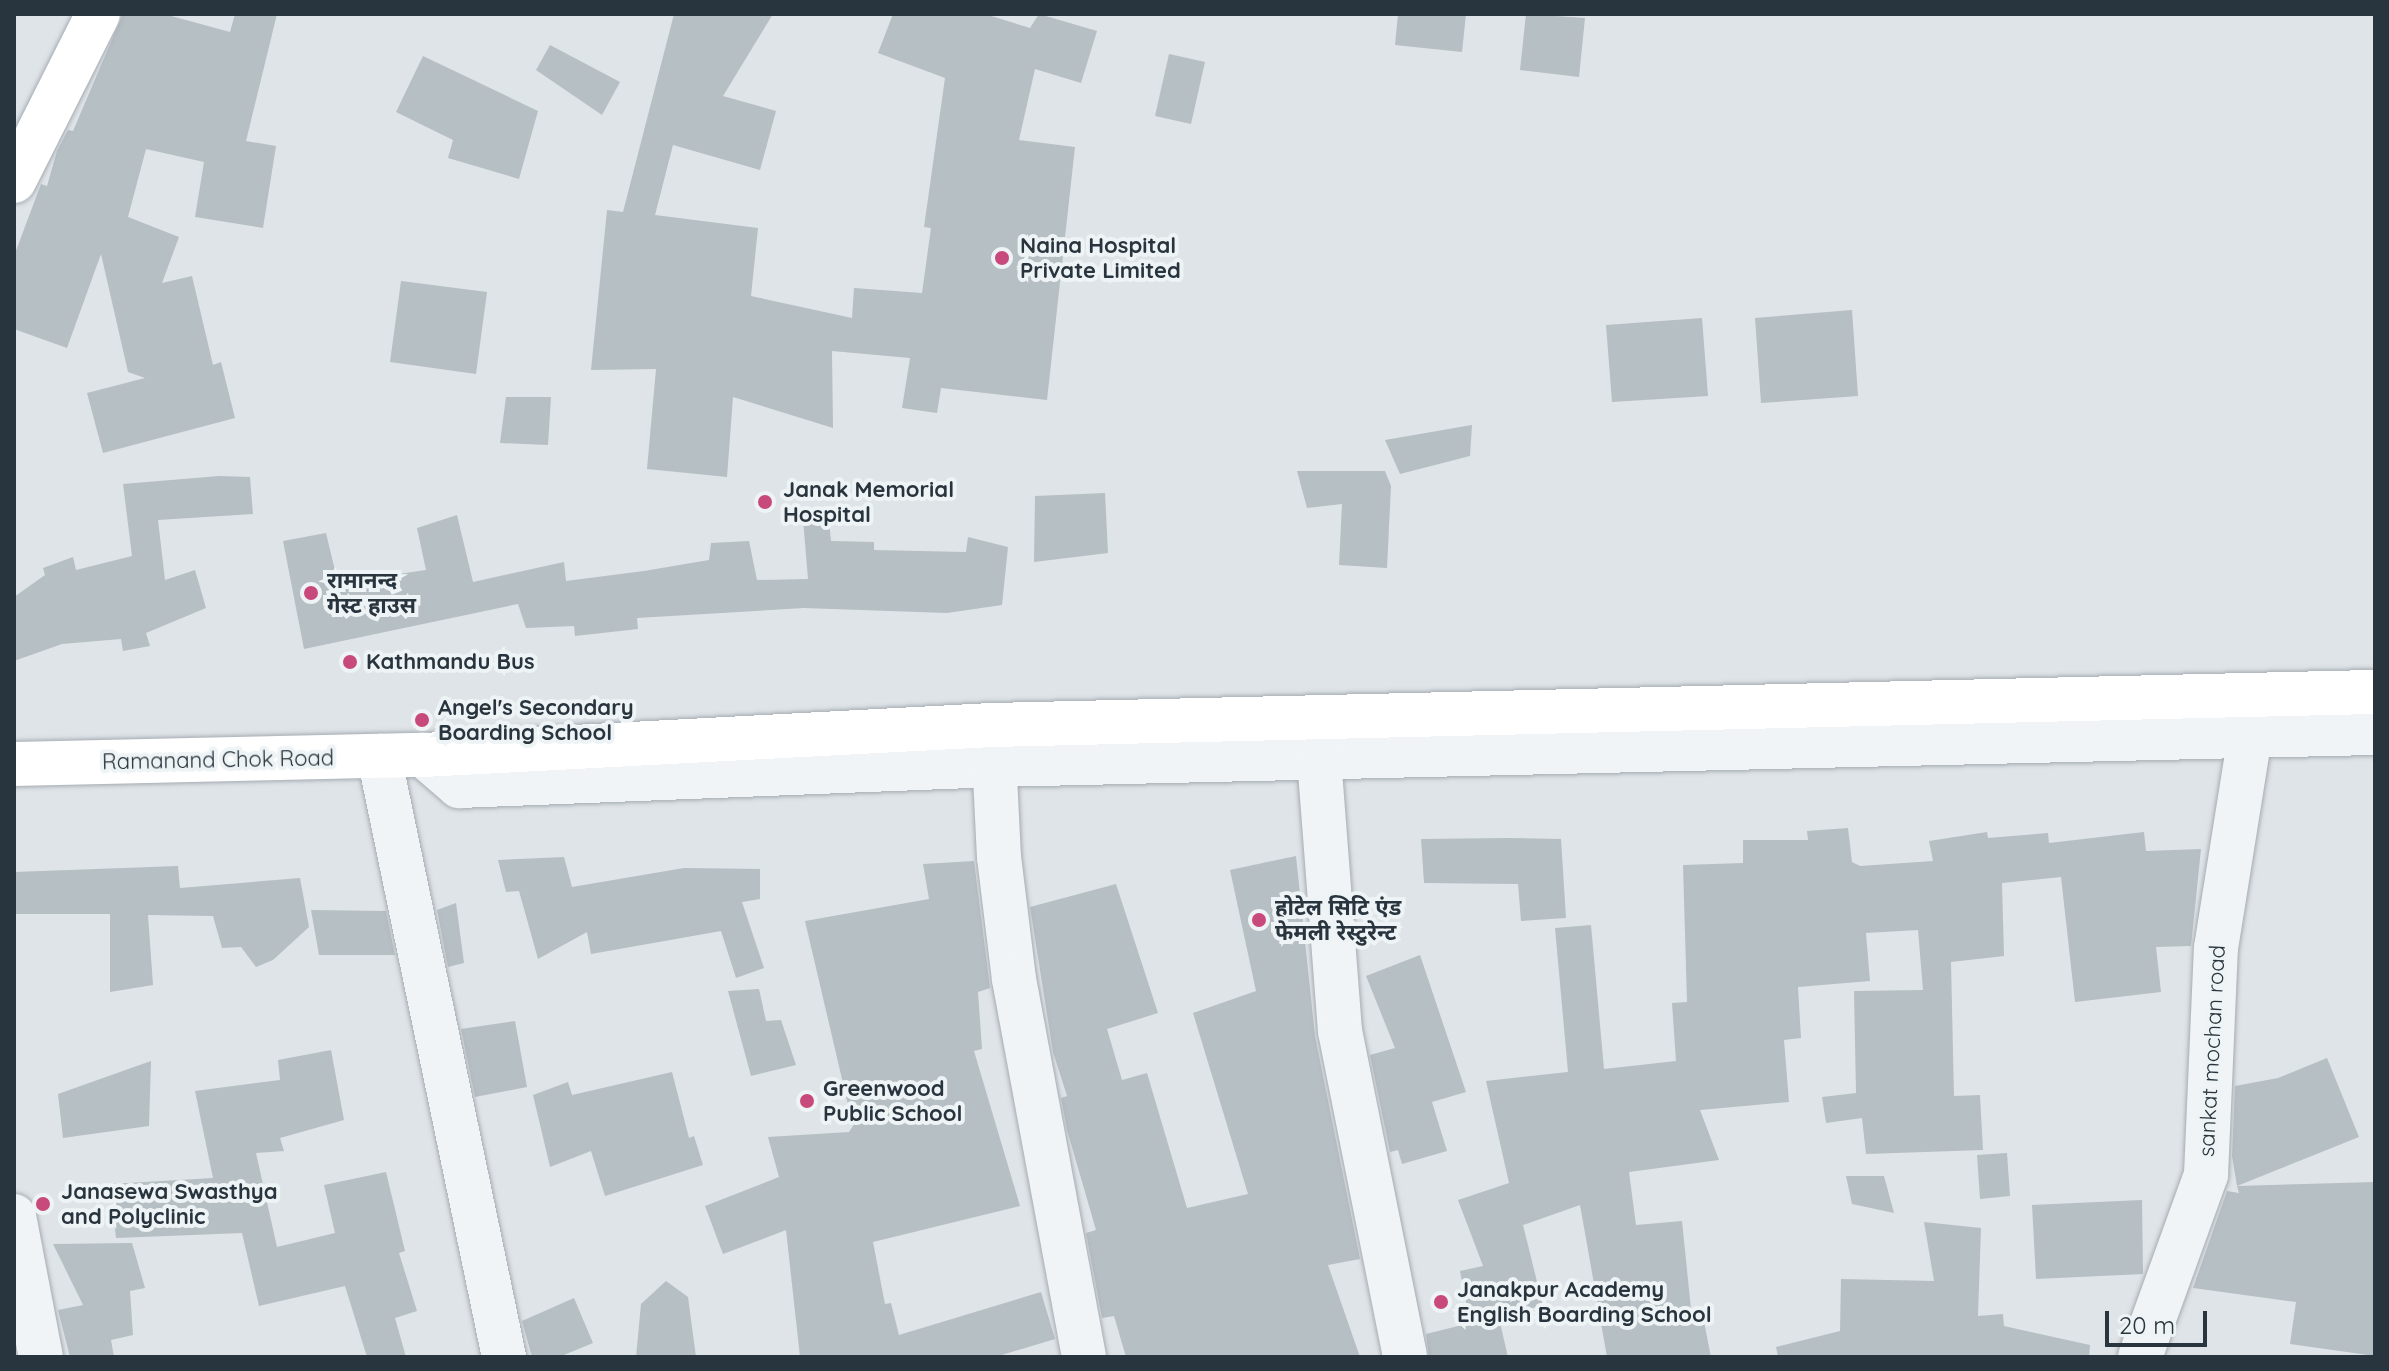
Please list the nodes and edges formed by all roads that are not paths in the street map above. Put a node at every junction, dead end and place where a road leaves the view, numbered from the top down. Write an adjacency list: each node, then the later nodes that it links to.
1 (98, 14): 2 (main road)
2 (14, 181)
3 (2375, 692): 6 (main road, Ramanand Chok Road)
4 (2375, 733): 5 (street)
5 (2250, 736): 8 (street); 15 (street, sankat mochan road)
6 (994, 745): 7 (main road, Ramanand Chok Road); 8 (street); 13 (street)
7 (379, 756): 9 (main road, Ramanand Chok Road); 12 (street)
8 (1319, 758): 14 (street)
9 (14, 764)
10 (14, 1216): 11 (street)
11 (41, 1357)
12 (504, 1357)
13 (1084, 1357)
14 (1405, 1357)
15 (2140, 1357)

